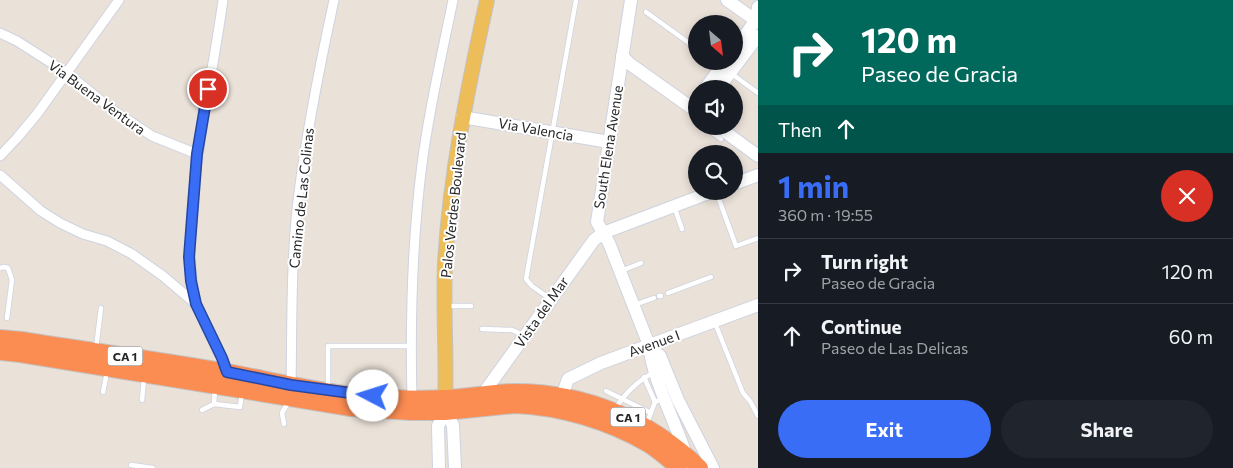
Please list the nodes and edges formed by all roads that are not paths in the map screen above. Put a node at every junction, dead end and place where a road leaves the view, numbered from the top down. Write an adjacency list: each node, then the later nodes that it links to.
1 (119, 0): 19 (street)
2 (223, 0): 29 (street)
3 (334, 0): 68 (street, Camino de Las Colinas)
4 (453, 0): 60 (street)
5 (487, 0): 23 (main road, Palos Verdes Boulevard)
6 (576, 0): 24 (lane)
7 (630, 0): 16 (street, South Elena Avenue)
8 (727, 0): 10 (street)
9 (646, 12): 14 (lane)
10 (757, 16): 13 (street)
11 (0, 32): 19 (street, Via Buena Ventura)
12 (758, 36): 15 (street)
13 (743, 37)
14 (688, 42)
15 (743, 49)
16 (622, 56): 22 (street); 28 (street, South Elena Avenue)
17 (720, 70): 20 (street)
18 (728, 70): 21 (lane)
19 (67, 74): 29 (street, Via Buena Ventura); 30 (street)
20 (712, 80)
21 (758, 93)
22 (688, 102)
23 (462, 116): 24 (street, Via Valencia); 50 (main road, Palos Verdes Boulevard)
24 (552, 132): 28 (street, Via Valencia); 47 (lane)
25 (715, 135): 27 (lane)
26 (729, 135): 31 (street)
27 (721, 139)
28 (609, 142): 39 (street, South Elena Avenue)
29 (197, 154): 48 (street)
30 (0, 156)
31 (758, 156)
32 (0, 175): 48 (street)
33 (758, 175): 34 (street)
34 (743, 181)
35 (690, 200): 37 (street)
36 (718, 200): 40 (lane)
37 (674, 206): 38 (lane); 39 (street)
38 (682, 228)
39 (603, 233): 43 (street, South Elena Avenue); 47 (street, Vista del Mar)
40 (758, 238)
41 (641, 264): 43 (lane)
42 (0, 268): 54 (lane)
43 (620, 271): 52 (street, South Elena Avenue)
44 (711, 277): 45 (lane)
45 (668, 293)
46 (658, 297): 52 (lane)
47 (550, 299): 57 (street, Vista del Mar)
48 (196, 304): 66 (street)
49 (758, 305): 55 (street, Avenue I)
50 (444, 306): 51 (lane); 78 (main road, Palos Verdes Boulevard)
51 (471, 306)
52 (634, 306): 59 (street, South Elena Avenue)
53 (101, 308): 62 (lane)
54 (7, 318)
55 (714, 321): 59 (street, Avenue I); 81 (lane)
56 (482, 329): 57 (lane)
57 (525, 335): 72 (street, Vista del Mar)
58 (0, 338): 62 (highway, CA 1)
59 (649, 345): 65 (street, South Elena Avenue); 73 (street, Avenue I); 92 (street, South Elena Avenue)
60 (410, 346): 69 (lane); 74 (street)
61 (0, 352): 63 (highway, CA 1)
62 (95, 352): 66 (highway, CA 1)
63 (108, 368): 64 (highway, CA 1); 71 (lane)
64 (144, 374): 66 (highway, CA 1); 75 (lane)
65 (650, 374): 76 (street, South Elena Avenue); 79 (lane)
66 (222, 381): 67 (highway, CA 1); 68 (highway, CA 1); 77 (lane)
67 (243, 390): 68 (highway, CA 1); 77 (lane)
68 (291, 391): 69 (highway, CA 1); 78 (highway, CA 1); 85 (lane)
69 (328, 391): 74 (highway, CA 1)
70 (606, 391): 79 (lane)
71 (103, 392)
72 (483, 394): 73 (highway, CA 1); 78 (highway, CA 1)
73 (562, 396): 79 (highway, CA 1); 80 (highway)
74 (412, 399): 78 (highway, CA 1)
75 (142, 400)
76 (660, 400): 84 (lane); 87 (street, South Elena Avenue)
77 (214, 404): 82 (lane)
78 (446, 405): 80 (highway, CA 1); 89 (street, Palos Verdes Boulevard); 90 (street, Palos Verdes Boulevard)
79 (618, 405): 84 (highway, CA 1)
80 (526, 406): 87 (highway, CA 1)
81 (756, 408): 83 (lane)
82 (202, 410)
83 (758, 416)
84 (648, 420): 87 (highway, CA 1)
85 (284, 424)
86 (131, 464): 88 (lane)
87 (682, 464): 91 (highway, CA 1)
88 (153, 468)
89 (440, 468)
90 (455, 468)
91 (700, 468)
92 (713, 468)

